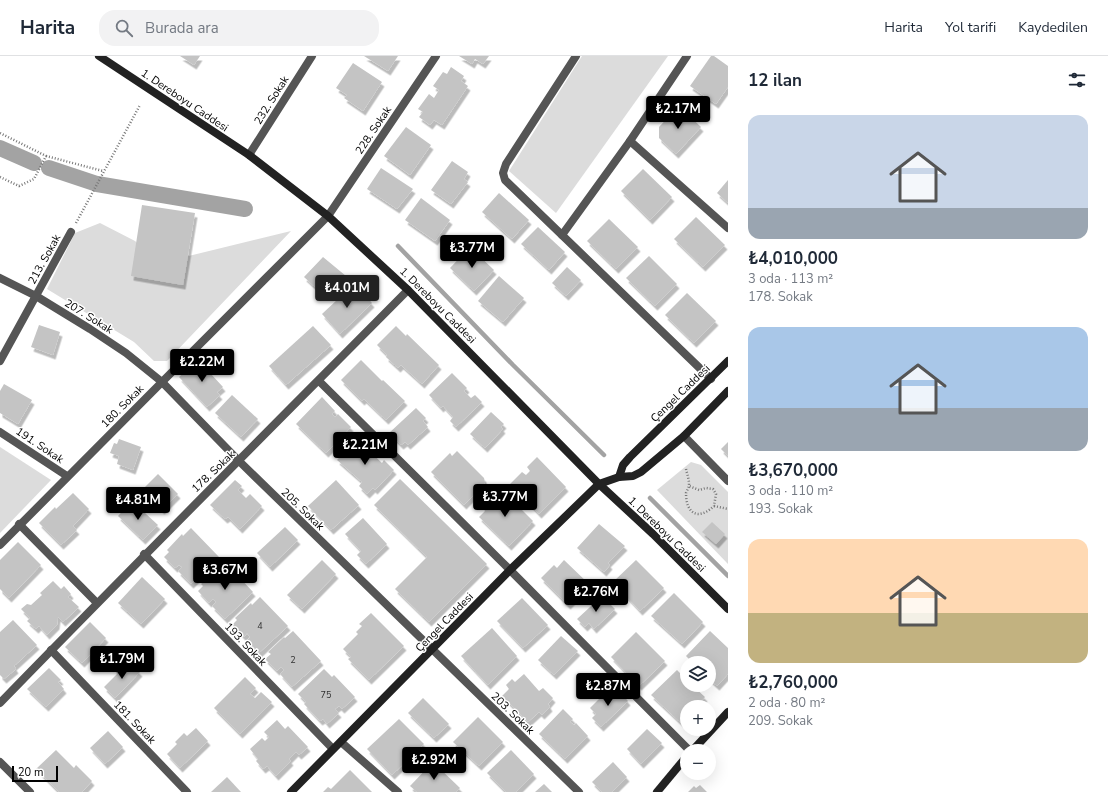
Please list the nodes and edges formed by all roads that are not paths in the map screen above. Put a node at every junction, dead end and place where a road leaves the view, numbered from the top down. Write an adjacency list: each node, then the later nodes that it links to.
1 (99, 56): 7 (main road, 1. Dereboyu Caddesi)
2 (312, 56): 7 (street, 232. Sokak)
3 (436, 56): 8 (street, 228. Sokak)
4 (576, 56): 11 (street)
5 (687, 56): 6 (street)
6 (630, 141): 9 (street); 11 (street)
7 (249, 155): 8 (main road, 1. Dereboyu Caddesi)
8 (328, 216): 13 (main road, 1. Dereboyu Caddesi); 19 (street, 180. Sokak)
9 (728, 228)
10 (71, 232): 14 (street, 213. Sokak)
11 (562, 235): 17 (street)
12 (0, 278): 14 (street, 207. Sokak)
13 (408, 290): 18 (street, 178. Sokak); 27 (main road, 1. Dereboyu Caddesi)
14 (36, 296): 15 (street, 213. Sokak); 19 (street, 207. Sokak)
15 (0, 361)
16 (728, 361): 17 (main road, Çengel Caddesi)
17 (711, 379): 25 (main road, Çengel Caddesi)
18 (319, 381): 23 (street, 178. Sokak); 31 (street)
19 (162, 382): 23 (street, 205. Sokak); 24 (street, 180. Sokak)
20 (728, 391): 22 (main road, Çengel Caddesi)
21 (0, 432): 24 (street, 191. Sokak)
22 (684, 436): 25 (main road, Çengel Caddesi); 26 (street)
23 (239, 462): 30 (street, 178. Sokak); 34 (street, 205. Sokak)
24 (67, 476): 28 (street, 180. Sokak)
25 (619, 477): 27 (main road, Çengel Caddesi)
26 (728, 481)
27 (599, 484): 31 (main road, Çengel Caddesi); 33 (main road, 1. Dereboyu Caddesi)
28 (20, 524): 29 (street, 180. Sokak); 32 (street)
29 (0, 545)
30 (144, 554): 32 (street, 178. Sokak); 41 (street, 193. Sokak)
31 (510, 570): 34 (main road, Çengel Caddesi); 39 (street)
32 (97, 603): 35 (street, 178. Sokak)
33 (728, 609)
34 (432, 649): 38 (main road, Çengel Caddesi); 48 (street, 203. Sokak)
35 (50, 650): 36 (street, 178. Sokak); 45 (street, 181. Sokak)
36 (0, 703)
37 (728, 712): 40 (main road)
38 (341, 742): 41 (main road, Çengel Caddesi); 47 (street)
39 (684, 744)
40 (698, 744)
41 (332, 749): 46 (main road, Çengel Caddesi)
42 (0, 762): 44 (street)
43 (680, 764): 49 (main road)
44 (30, 792)
45 (187, 792)
46 (290, 792)
47 (398, 792)
48 (579, 792)
49 (657, 792)

